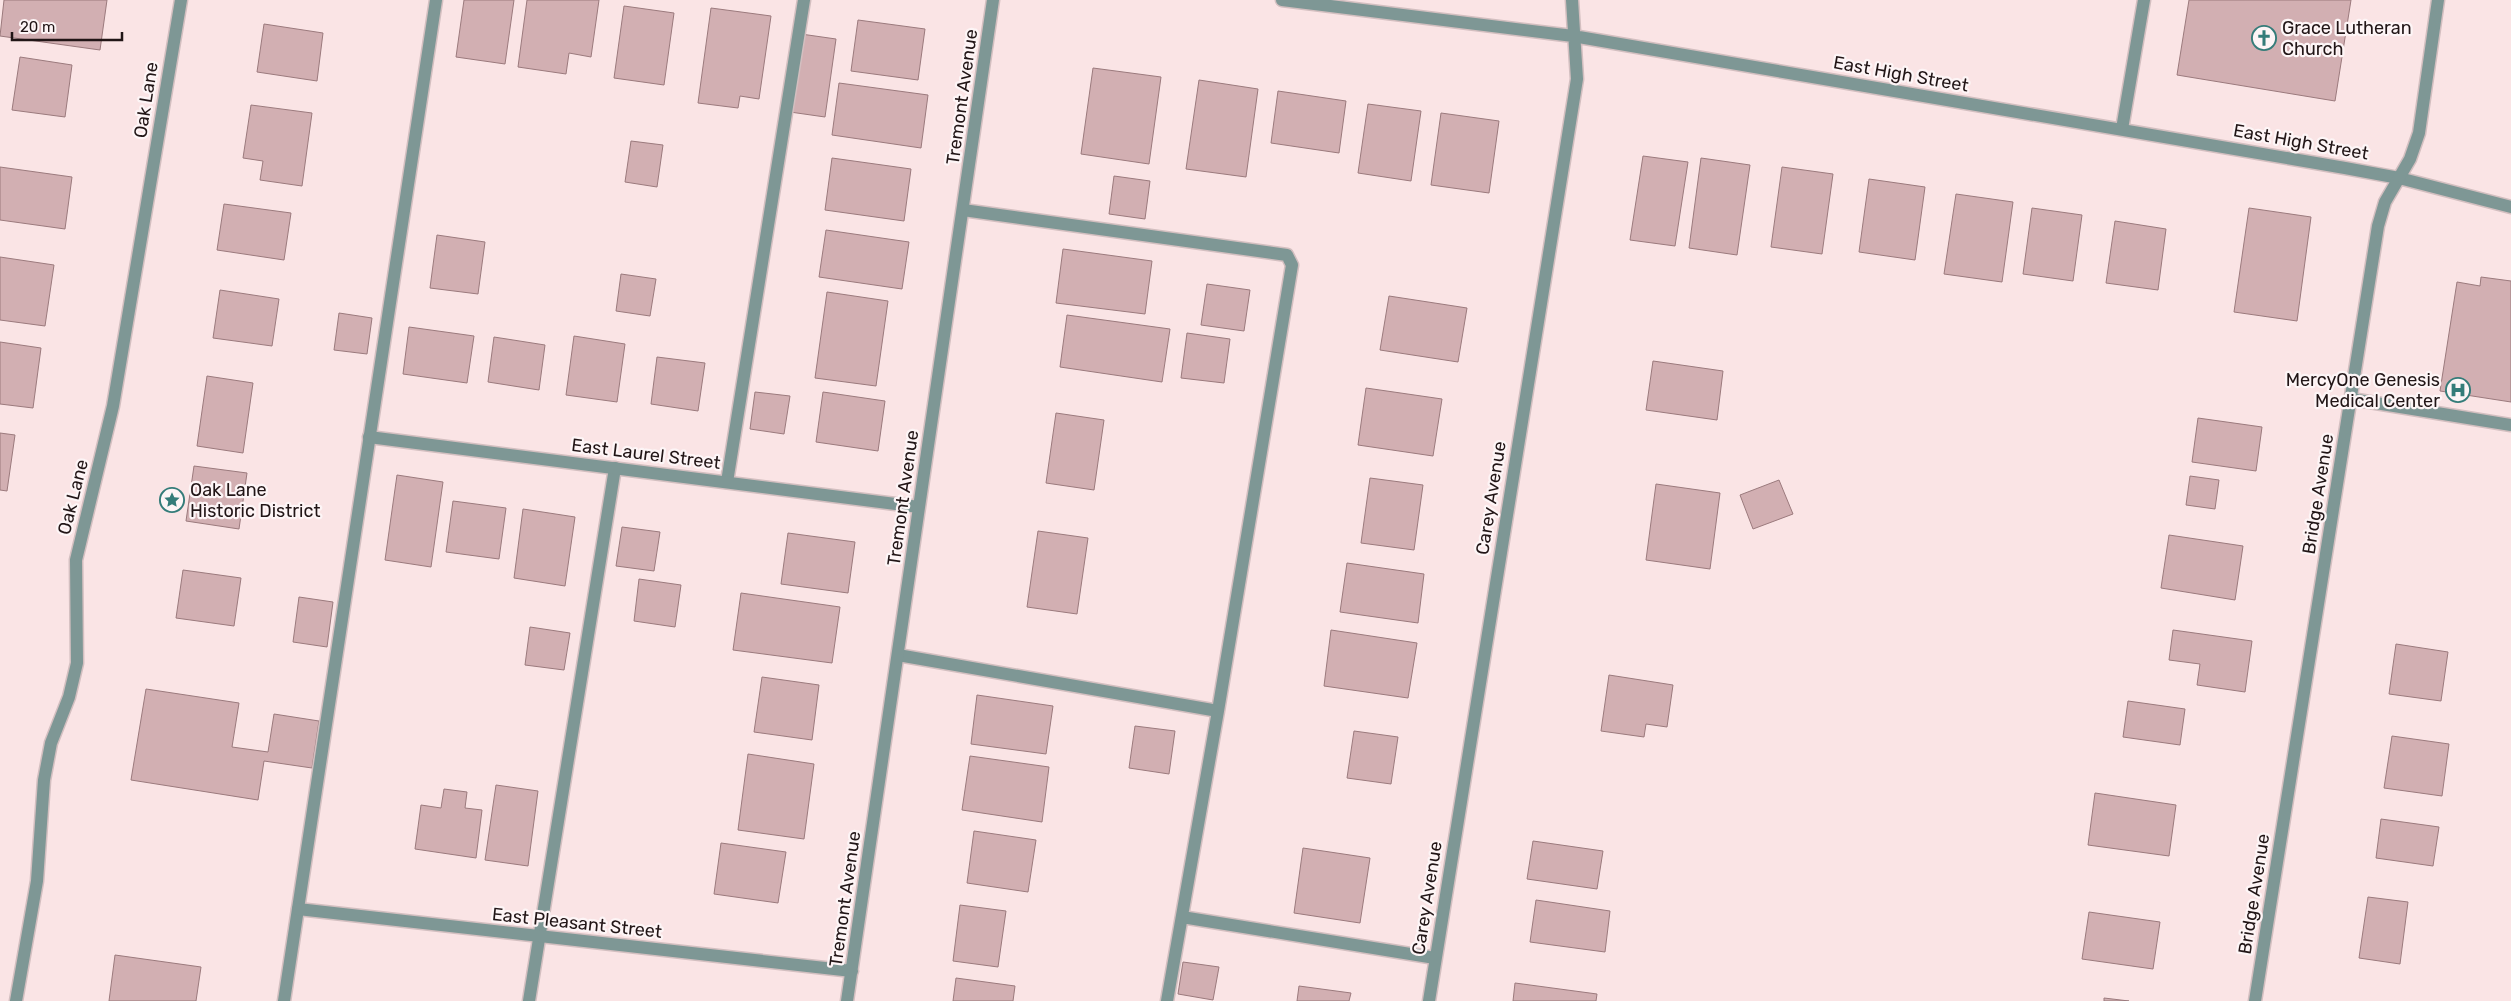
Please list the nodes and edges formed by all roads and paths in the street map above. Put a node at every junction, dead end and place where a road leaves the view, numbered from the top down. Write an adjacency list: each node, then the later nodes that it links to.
1 (181, 0): 27 (street, Oak Lane)
2 (436, 0): 16 (street)
3 (804, 0): 18 (street)
4 (994, 0): 13 (street, Tremont Avenue)
5 (1282, 0): 9 (street, East High Street)
6 (1572, 0): 9 (street, Carey Avenue)
7 (2144, 0): 10 (street)
8 (2438, 0): 11 (street, Bridge Avenue)
9 (1573, 36): 10 (street, East High Street); 25 (street, Carey Avenue)
10 (2122, 129): 11 (street, East High Street)
11 (2399, 178): 12 (street, East High Street); 14 (street, Bridge Avenue)
12 (2511, 207)
13 (963, 210): 19 (street, Tremont Avenue); 21 (street)
14 (2351, 399): 15 (street); 33 (street, Bridge Avenue)
15 (2511, 425)
16 (369, 437): 17 (street, East Laurel Street); 22 (street)
17 (615, 468): 18 (street, East Laurel Street); 24 (street)
18 (726, 482): 19 (street, East Laurel Street)
19 (919, 507): 20 (street, Tremont Avenue)
20 (898, 655): 21 (street); 26 (street, Tremont Avenue)
21 (1218, 712): 23 (street)
22 (298, 909): 24 (street, East Pleasant Street); 28 (street)
23 (1182, 917): 25 (street); 31 (street)
24 (539, 936): 26 (street, East Pleasant Street); 29 (street)
25 (1435, 958): 32 (street, Carey Avenue)
26 (852, 971): 30 (street, Tremont Avenue)
27 (16, 1001)
28 (284, 1001)
29 (528, 1001)
30 (847, 1001)
31 (1167, 1001)
32 (1428, 1001)
33 (2255, 1001)

